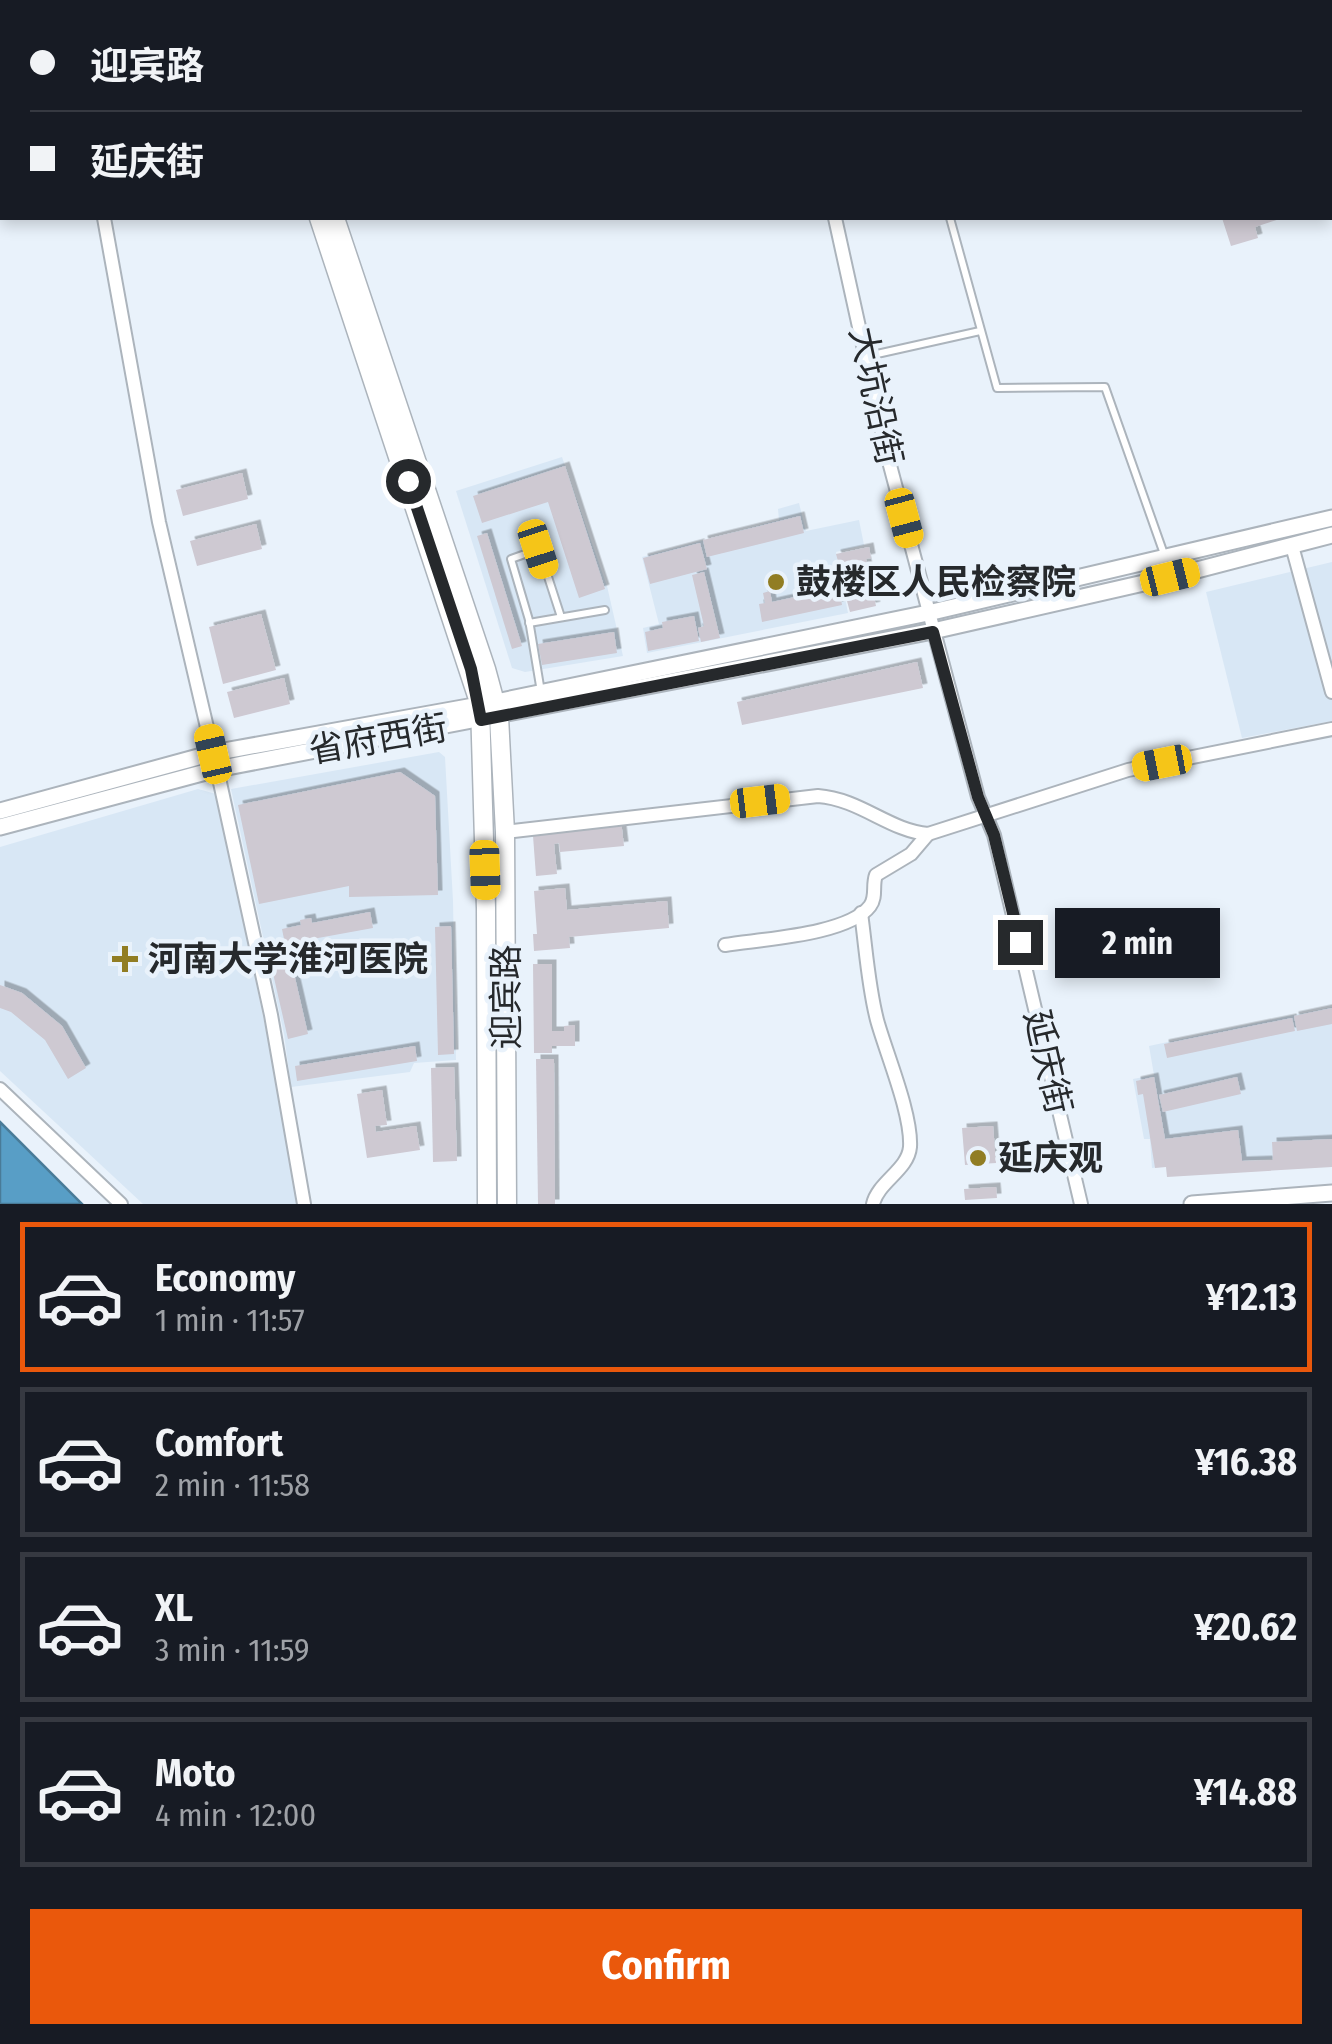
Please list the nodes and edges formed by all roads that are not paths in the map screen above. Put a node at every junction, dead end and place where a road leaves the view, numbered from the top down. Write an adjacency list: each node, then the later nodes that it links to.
1 (104, 220): 21 (street)
2 (320, 220): 19 (main road, 迎宾路)
3 (336, 220): 19 (main road, 迎宾路)
4 (835, 220): 7 (street, 大坑沿街)
5 (951, 220): 6 (lane)
6 (980, 331): 7 (lane); 11 (lane)
7 (866, 356): 13 (street, 大坑沿街)
8 (1332, 518): 11 (street, 省府西街)
9 (1332, 535): 10 (street, 省府西街)
10 (1292, 546): 16 (street, 省府西街); 18 (street)
11 (1166, 560): 13 (street, 省府西街)
12 (605, 610): 14 (lane)
13 (928, 614): 16 (street, 大坑沿街); 17 (street, 省府西街)
14 (561, 617): 15 (lane); 15 (lane)
15 (529, 623): 17 (lane)
16 (933, 632): 19 (street, 省府西街); 23 (street, 延庆街)
17 (541, 692): 19 (street, 省府西街)
18 (1332, 692)
19 (489, 711): 21 (street, 省府西街); 25 (main road, 迎宾路); 33 (main road, 迎宾路)
20 (1332, 728): 23 (street)
21 (215, 762): 22 (street, 省府西街); 24 (street, 省府西街); 32 (street)
22 (0, 811)
23 (987, 818): 26 (street); 36 (street, 延庆街)
24 (0, 827)
25 (505, 832): 26 (street); 34 (main road, 迎宾路)
26 (928, 834): 27 (street)
27 (860, 913): 28 (street); 35 (street)
28 (725, 945)
29 (0, 1088): 31 (street)
30 (1332, 1194): 37 (street)
31 (121, 1204)
32 (304, 1204)
33 (487, 1204)
34 (507, 1204)
35 (871, 1204)
36 (1081, 1204)
37 (1192, 1204)

